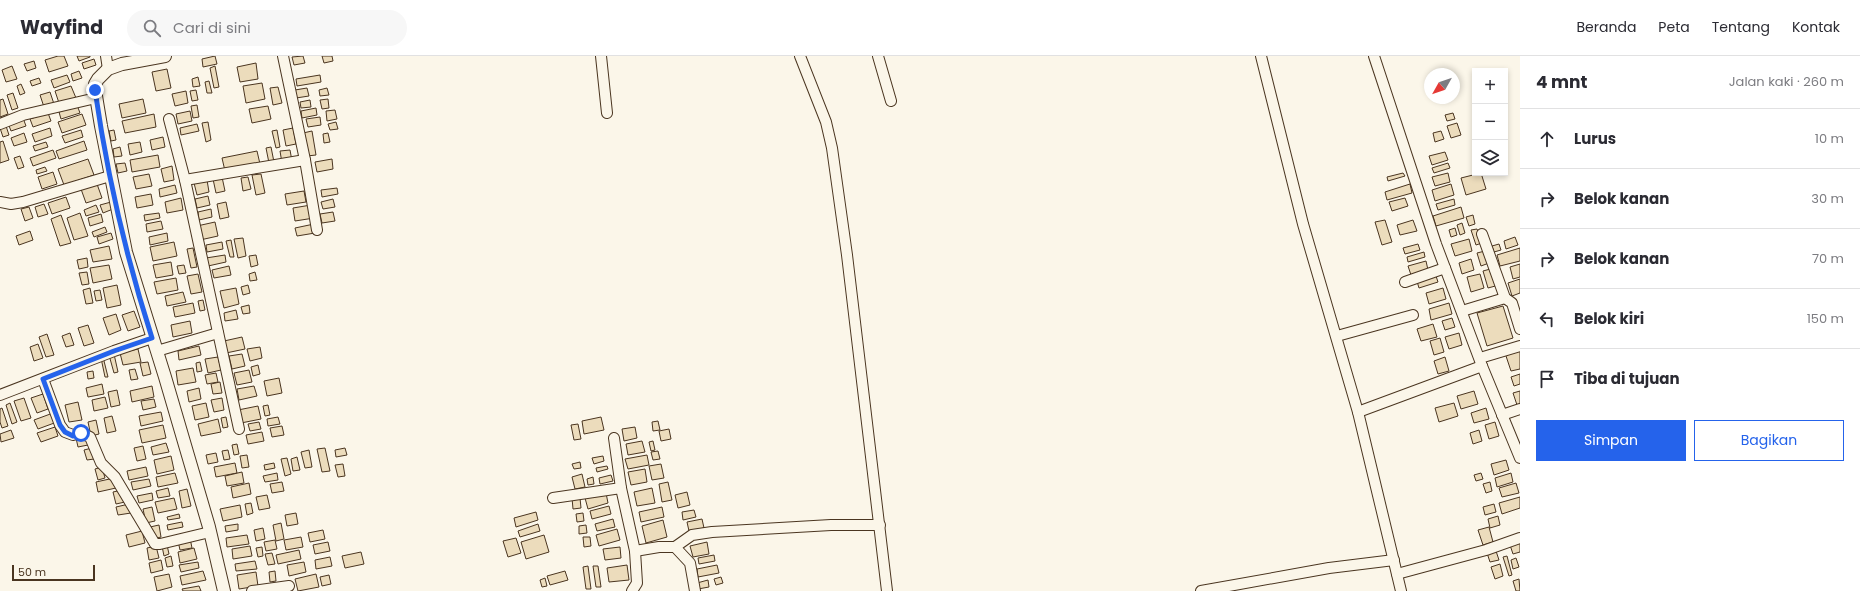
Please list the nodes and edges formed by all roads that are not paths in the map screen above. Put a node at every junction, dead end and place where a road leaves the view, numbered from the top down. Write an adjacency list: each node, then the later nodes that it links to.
1 (106, 56): 9 (street)
2 (165, 56): 9 (street)
3 (283, 56): 15 (street)
4 (601, 56): 12 (street)
5 (800, 56): 43 (street)
6 (878, 56): 11 (street)
7 (1261, 56): 28 (street)
8 (1374, 56): 21 (street)
9 (108, 69): 10 (street)
10 (96, 98): 14 (street); 16 (street)
11 (891, 101)
12 (607, 113)
13 (170, 119): 17 (street)
14 (0, 124)
15 (305, 160): 17 (street); 19 (street)
16 (110, 176): 18 (street); 29 (street)
17 (185, 180): 27 (street)
18 (0, 202)
19 (317, 230)
20 (1482, 234): 23 (street)
21 (1445, 268): 22 (street); 24 (street)
22 (1405, 282)
23 (1512, 300): 24 (street); 26 (street)
24 (1462, 311): 32 (street)
25 (1413, 315): 28 (street)
26 (1520, 329)
27 (218, 333): 31 (street); 38 (street)
28 (1337, 336): 36 (street)
29 (152, 338): 31 (street); 33 (street)
30 (1520, 346): 32 (street)
31 (157, 351): 44 (street)
32 (1481, 362): 36 (street); 37 (street)
33 (43, 379): 34 (street); 44 (street)
34 (0, 395)
35 (1520, 409): 37 (street)
36 (1358, 412): 48 (street)
37 (1502, 415): 40 (street)
38 (239, 429)
39 (614, 438): 41 (street)
40 (1520, 458)
41 (621, 488): 42 (street); 47 (street)
42 (553, 498)
43 (880, 525): 46 (street); 55 (street)
44 (210, 532): 51 (street)
45 (1520, 538): 49 (street)
46 (675, 547): 47 (street); 54 (street)
47 (635, 550): 53 (street)
48 (1394, 560): 49 (street); 56 (street)
49 (1397, 574): 57 (street)
50 (289, 586): 52 (street)
51 (224, 591)
52 (252, 591)
53 (632, 591)
54 (695, 591)
55 (887, 591)
56 (1201, 591)
57 (1402, 591)

